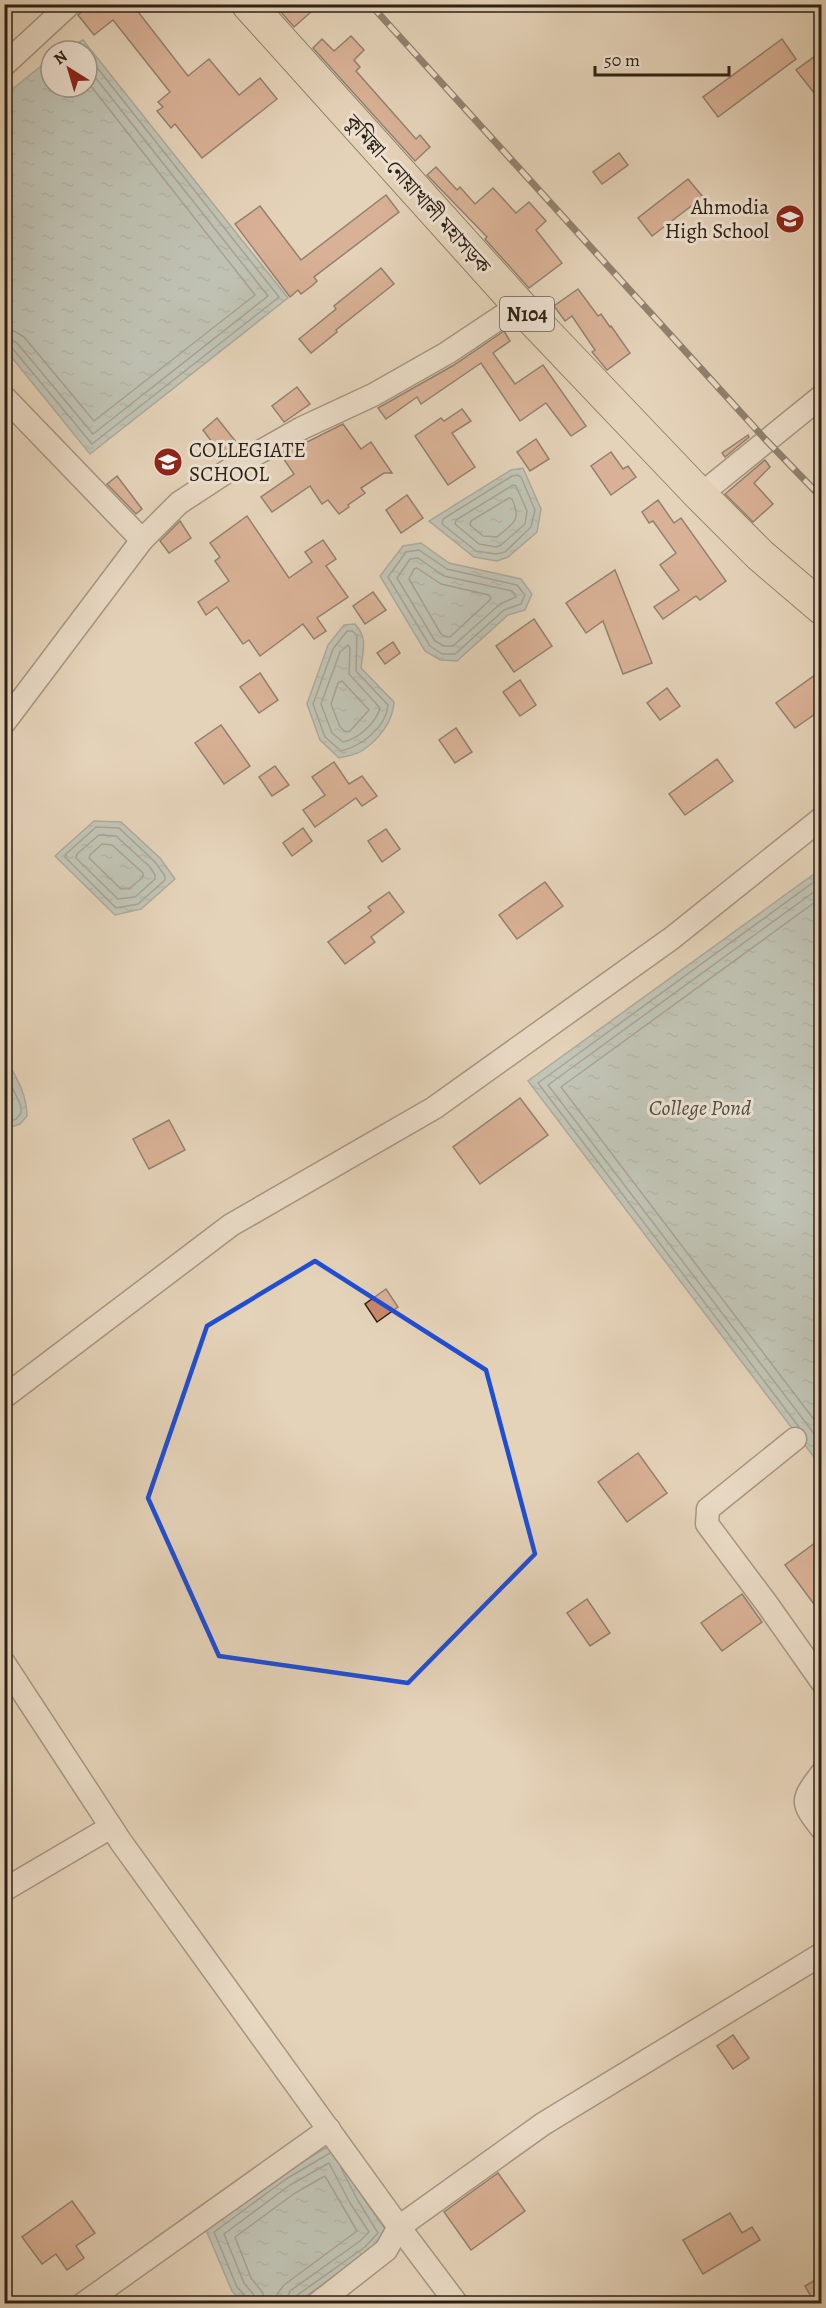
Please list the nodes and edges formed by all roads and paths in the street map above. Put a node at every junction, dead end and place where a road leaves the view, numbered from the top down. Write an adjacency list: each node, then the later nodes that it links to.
1 (70, 4): 3 (street)
2 (248, 4): 4 (highway, কুমিল্লা–নোয়াখালী মহাসড়ক / N104)
3 (4, 65)
4 (519, 305): 7 (highway, কুমিল্লা–নোয়াখালী মহাসড়ক / N104); 8 (street)
5 (822, 396): 7 (street)
6 (4, 397): 8 (street)
7 (700, 495): 9 (highway, কুমিল্লা–নোয়াখালী মহাসড়ক / N104)
8 (142, 540): 10 (street)
9 (822, 608)
10 (4, 723)
11 (822, 818): 12 (street)
12 (4, 1397)
13 (795, 1439): 15 (street)
14 (4, 1664): 17 (street)
15 (822, 1682)
16 (822, 1773): 18 (street)
17 (111, 1827): 19 (street); 21 (street)
18 (822, 1829)
19 (4, 1890)
20 (822, 1954): 22 (street)
21 (329, 2130): 22 (street); 23 (street)
22 (399, 2227): 24 (street); 25 (street)
23 (83, 2304)
24 (317, 2304)
25 (457, 2304)

